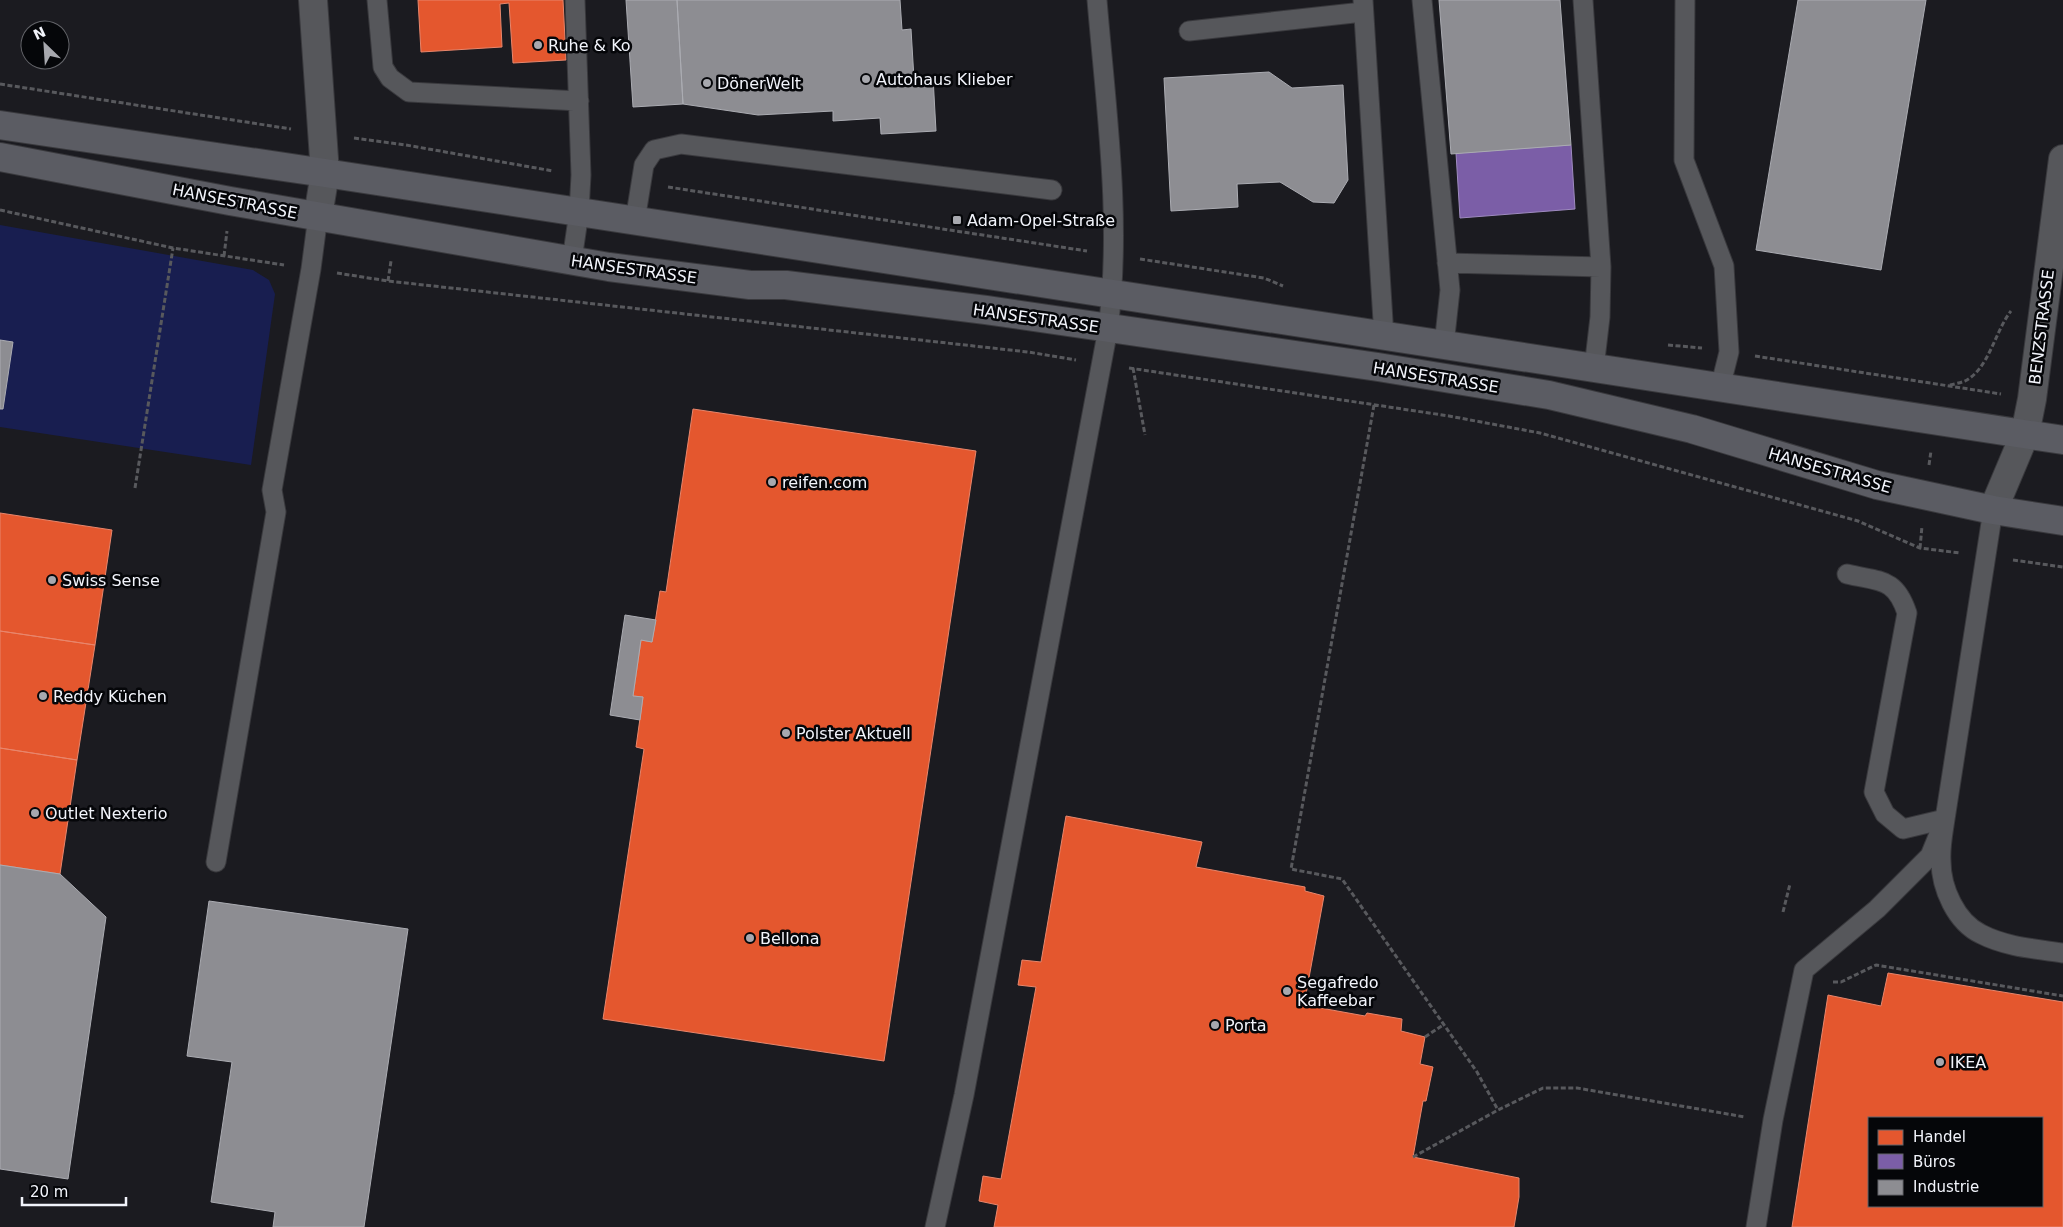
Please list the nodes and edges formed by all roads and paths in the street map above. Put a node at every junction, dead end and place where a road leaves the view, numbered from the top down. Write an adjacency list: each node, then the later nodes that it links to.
1 (313, 0): 13 (street)
2 (377, 0): 11 (lane)
3 (575, 0): 11 (lane)
4 (1098, 0): 25 (lane)
5 (1422, 0): 27 (lane)
6 (1583, 0): 28 (lane)
7 (1685, 0): 37 (lane)
8 (1363, 6): 9 (lane); 34 (lane)
9 (1189, 31)
10 (0, 84): 13 (path)
11 (579, 101): 17 (lane)
12 (0, 125): 16 (main road, HANSESTRASSE)
13 (321, 134): 16 (street); 17 (path)
14 (0, 157): 22 (main road, HANSESTRASSE)
15 (2063, 159): 43 (street, BENZSTRASSE)
16 (325, 173): 21 (main road, HANSESTRASSE); 22 (street)
17 (581, 175): 21 (lane)
18 (642, 184): 19 (lane); 23 (lane); 25 (path)
19 (1052, 190)
20 (0, 210): 24 (path)
21 (578, 212): 23 (main road, HANSESTRASSE); 26 (lane)
22 (318, 216): 26 (main road, HANSESTRASSE); 29 (lane)
23 (635, 221): 31 (main road, HANSESTRASSE)
24 (173, 248): 29 (path); 48 (path)
25 (1114, 255): 30 (path); 31 (lane)
26 (572, 260): 33 (main road, HANSESTRASSE)
27 (1447, 263): 28 (lane); 36 (lane)
28 (1601, 267): 40 (lane)
29 (311, 269): 38 (path); 55 (lane)
30 (1290, 288)
31 (1112, 294): 33 (lane); 34 (main road, HANSESTRASSE)
32 (2014, 307): 41 (path)
33 (1108, 329): 38 (lane); 49 (main road, HANSESTRASSE)
34 (1384, 337): 36 (main road, HANSESTRASSE)
35 (1665, 344): 37 (path)
36 (1444, 345): 40 (main road, HANSESTRASSE)
37 (1729, 352): 41 (path); 42 (lane)
38 (1102, 364): 39 (path); 66 (lane)
39 (1133, 368): 44 (path); 46 (path)
40 (1594, 368): 42 (main road, HANSESTRASSE)
41 (1946, 386): 43 (path)
42 (1720, 388): 45 (main road, HANSESTRASSE)
43 (2032, 399): 45 (street, BENZSTRASSE)
44 (1374, 405): 51 (path); 61 (path)
45 (2025, 434): 47 (main road, HANSESTRASSE); 49 (street, BENZSTRASSE)
46 (1145, 436)
47 (2063, 440)
48 (135, 488)
49 (1992, 510): 50 (main road, HANSESTRASSE); 51 (lane)
50 (2063, 521)
51 (1985, 557): 52 (path); 54 (lane)
52 (2063, 567)
53 (1847, 574): 54 (lane)
54 (1945, 819): 58 (lane); 59 (lane)
55 (216, 862)
56 (1790, 884): 57 (path)
57 (1783, 912)
58 (2063, 953)
59 (1802, 980): 60 (path); 64 (lane)
60 (2063, 996)
61 (1443, 1025): 62 (path); 63 (path)
62 (1425, 1037)
63 (1498, 1110): 64 (path); 65 (path)
64 (1773, 1120): 67 (lane)
65 (1413, 1158)
66 (935, 1227)
67 (1756, 1227)

